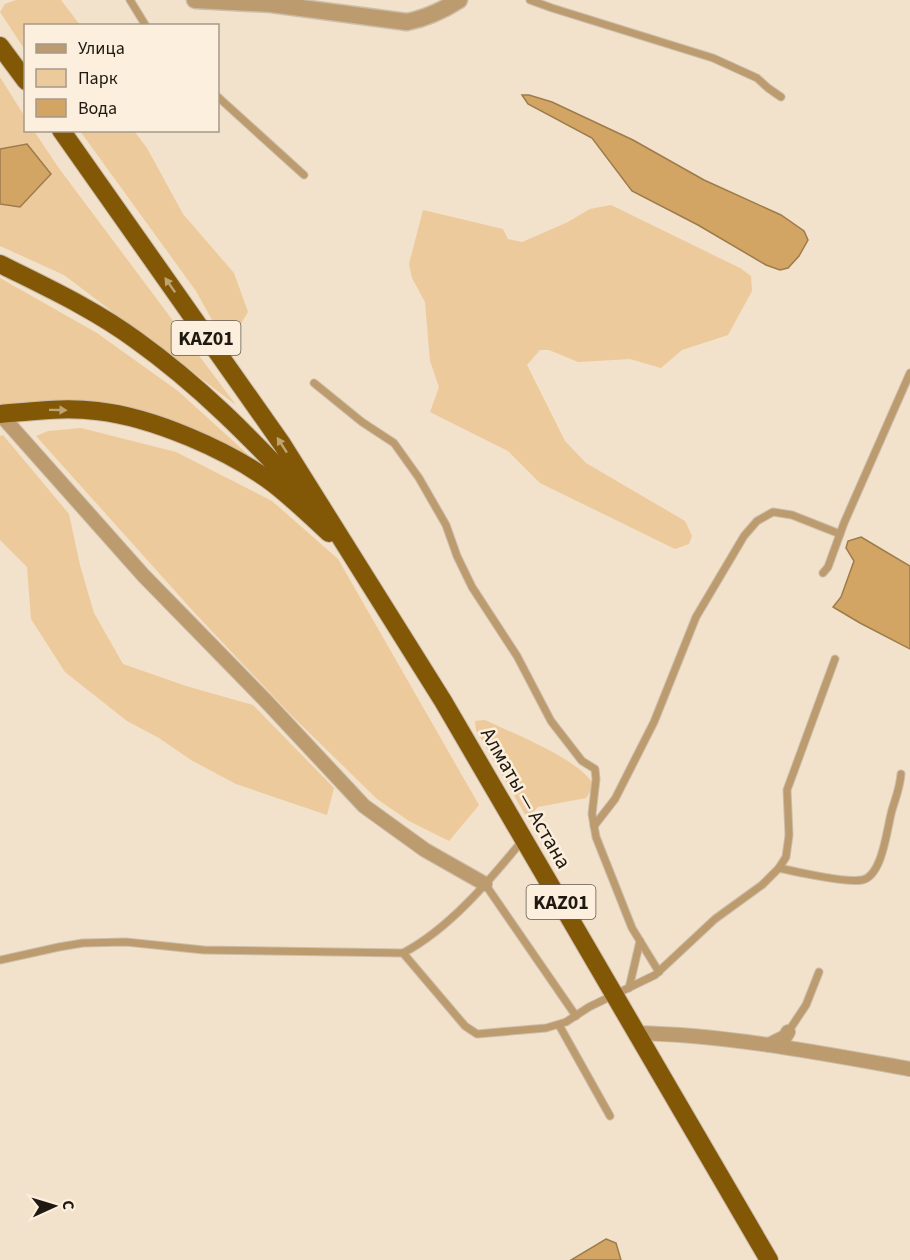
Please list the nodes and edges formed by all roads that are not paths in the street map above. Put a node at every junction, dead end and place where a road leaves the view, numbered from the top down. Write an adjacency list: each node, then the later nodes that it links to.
1 (130, 0): 6 (lane)
2 (195, 0): 5 (street)
3 (459, 0): 5 (street)
4 (530, 0): 9 (lane)
5 (274, 2)
6 (145, 24)
7 (0, 46): 8 (highway)
8 (24, 78)
9 (781, 97)
10 (219, 98): 12 (lane)
11 (63, 132): 18 (highway, KАZ01, one-way to 11)
12 (304, 175)
13 (0, 264): 18 (highway, KАZ01)
14 (910, 373): 17 (lane)
15 (314, 383): 22 (lane)
16 (0, 414): 18 (highway, KАZ01, one-way to 18); 25 (street)
17 (840, 534): 19 (lane); 22 (lane)
18 (346, 548): 23 (highway, Алматы — Астана / KАZ01)
19 (823, 573)
20 (836, 659): 24 (lane)
21 (901, 774): 24 (lane)
22 (594, 826): 26 (lane)
23 (524, 839): 25 (lane); 31 (highway, Алматы — Астана / KАZ01)
24 (779, 868): 29 (lane)
25 (485, 884): 27 (lane); 32 (lane)
26 (640, 941): 29 (lane); 31 (lane)
27 (403, 953): 28 (lane); 33 (lane)
28 (0, 960)
29 (659, 972): 31 (lane)
30 (819, 972): 34 (lane)
31 (622, 991): 32 (lane); 35 (highway, Алматы — Астана / KАZ01)
32 (576, 1016): 33 (lane)
33 (558, 1024): 38 (lane)
34 (788, 1032): 36 (street)
35 (637, 1033): 36 (street); 39 (highway, Алматы — Астана / KАZ01)
36 (769, 1045): 37 (street)
37 (910, 1069)
38 (610, 1116)
39 (769, 1260)

